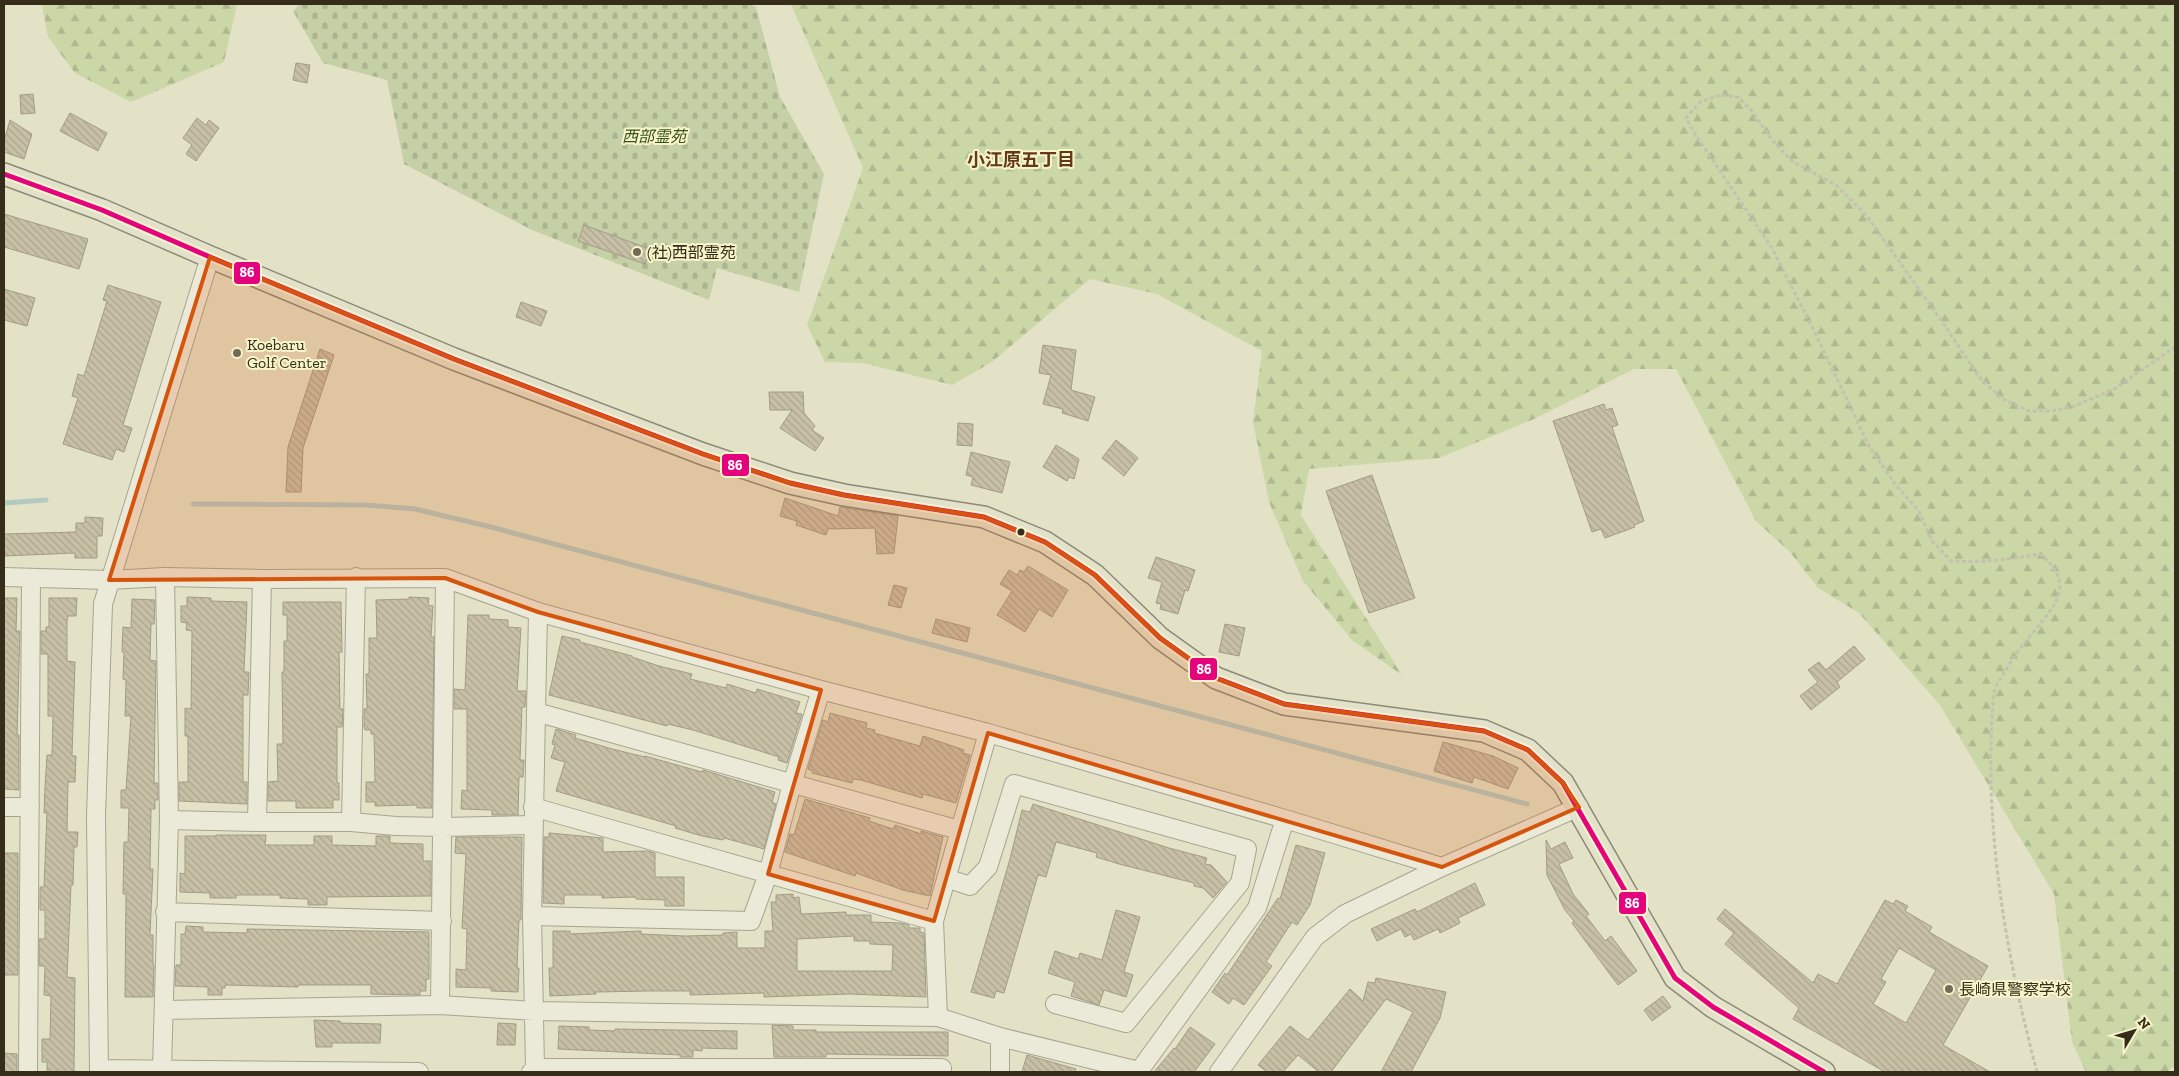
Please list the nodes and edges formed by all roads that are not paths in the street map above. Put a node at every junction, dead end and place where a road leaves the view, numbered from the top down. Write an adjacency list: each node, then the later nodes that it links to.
1 (4, 174): 2 (main road)
2 (210, 258): 9 (street); 18 (main road)
3 (4, 577): 6 (street)
4 (165, 577): 8 (street); 9 (street); 20 (street)
5 (356, 577): 7 (street); 8 (street); 22 (street)
6 (31, 578): 9 (street); 16 (street)
7 (445, 578): 10 (street); 24 (street)
8 (262, 579): 21 (street)
9 (109, 580): 41 (street)
10 (538, 612): 11 (street); 12 (street)
11 (821, 690): 13 (street); 14 (street)
12 (536, 712): 14 (street); 17 (street)
13 (988, 733): 19 (street); 25 (street)
14 (792, 784): 25 (street); 27 (street)
15 (4, 807): 16 (street)
16 (30, 807): 42 (street)
17 (533, 807): 23 (street); 27 (street)
18 (1578, 807): 26 (street); 48 (main road)
19 (1285, 819): 26 (street); 46 (street)
20 (169, 820): 21 (street); 29 (street)
21 (257, 822): 22 (street)
22 (351, 822): 24 (street)
23 (534, 825): 24 (street); 30 (street)
24 (442, 827): 31 (street)
25 (960, 830): 28 (street)
26 (1442, 867): 47 (street)
27 (768, 874): 30 (street); 32 (street)
28 (946, 878): 32 (street); 33 (street)
29 (165, 912): 31 (street); 35 (street)
30 (532, 916): 36 (street)
31 (442, 921): 34 (street)
32 (934, 921): 37 (street)
33 (1055, 1004)
34 (440, 1005): 35 (street); 36 (street)
35 (164, 1010): 39 (street)
36 (534, 1011): 37 (street); 40 (street)
37 (938, 1017): 38 (street)
38 (1000, 1037): 45 (street); 46 (street)
39 (162, 1069): 41 (street); 43 (street)
40 (533, 1070): 44 (street)
41 (99, 1071)
42 (28, 1072)
43 (419, 1072)
44 (942, 1072)
45 (1000, 1072)
46 (1138, 1072)
47 (1219, 1072)
48 (1824, 1072)

